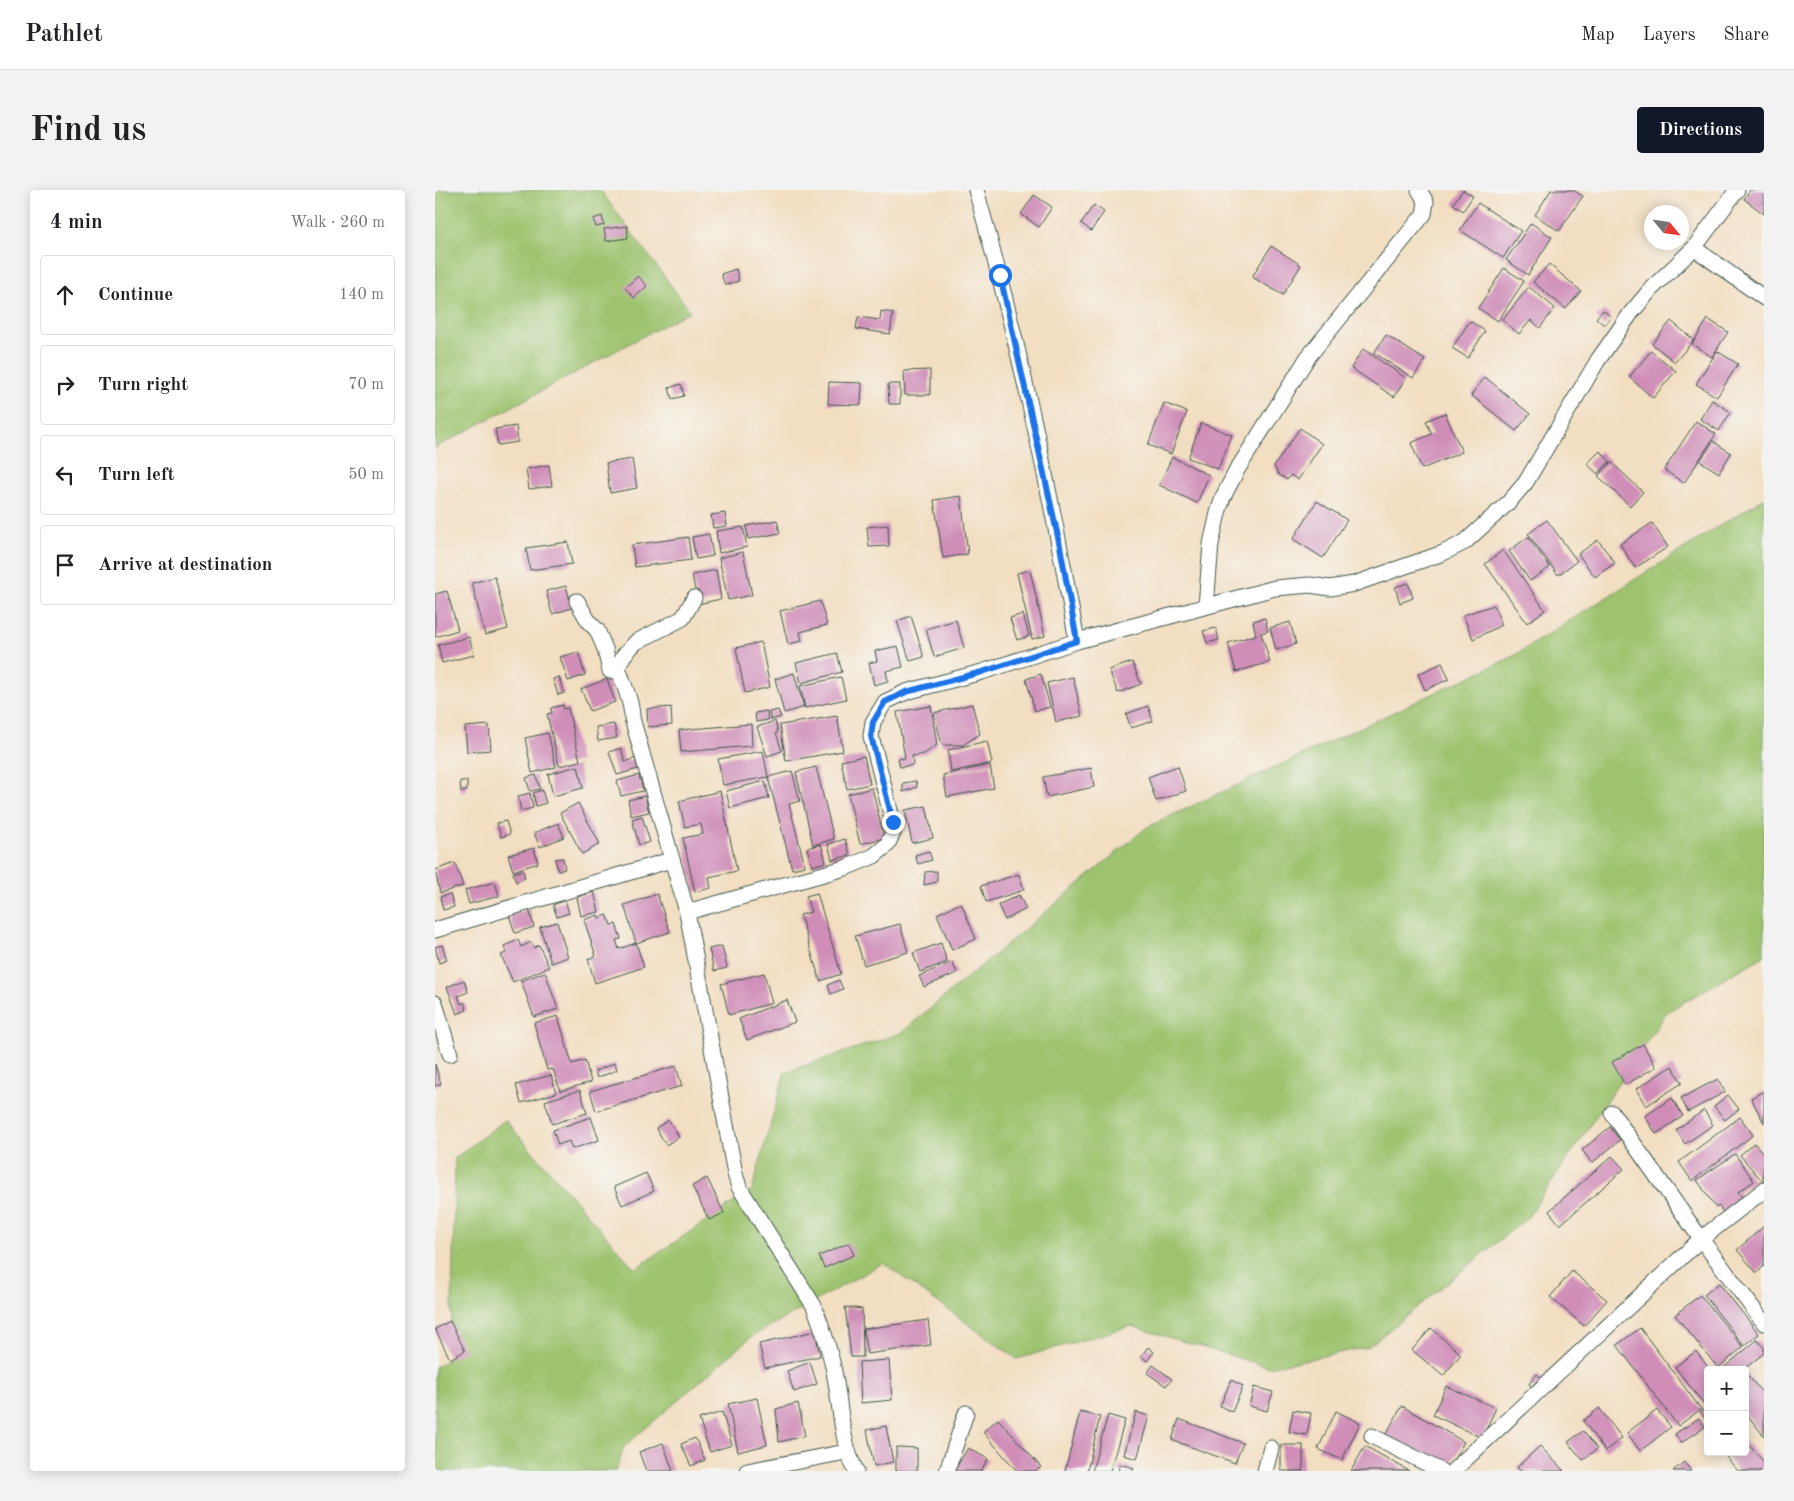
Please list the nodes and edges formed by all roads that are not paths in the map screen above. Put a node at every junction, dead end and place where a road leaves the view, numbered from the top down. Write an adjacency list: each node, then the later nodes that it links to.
1 (976, 190): 9 (street)
2 (1419, 190): 8 (street)
3 (1737, 190): 4 (street)
4 (1694, 248): 5 (street); 8 (street)
5 (1764, 298)
6 (694, 598): 10 (street)
7 (577, 602): 10 (street)
8 (1206, 606): 9 (street)
9 (1077, 641): 12 (street)
10 (618, 667): 11 (street)
11 (671, 860): 12 (street); 13 (street)
12 (687, 912): 23 (street)
13 (435, 930)
14 (435, 1003): 15 (street)
15 (450, 1054)
16 (1612, 1113): 18 (street)
17 (1764, 1190): 18 (street)
18 (1701, 1239): 19 (street); 29 (street)
19 (1764, 1323)
20 (966, 1413): 26 (street)
21 (1372, 1436): 28 (street)
22 (1271, 1448): 27 (street)
23 (846, 1452): 24 (street); 25 (street)
24 (747, 1471)
25 (856, 1471)
26 (947, 1471)
27 (1265, 1471)
28 (1441, 1471)
29 (1453, 1471)

